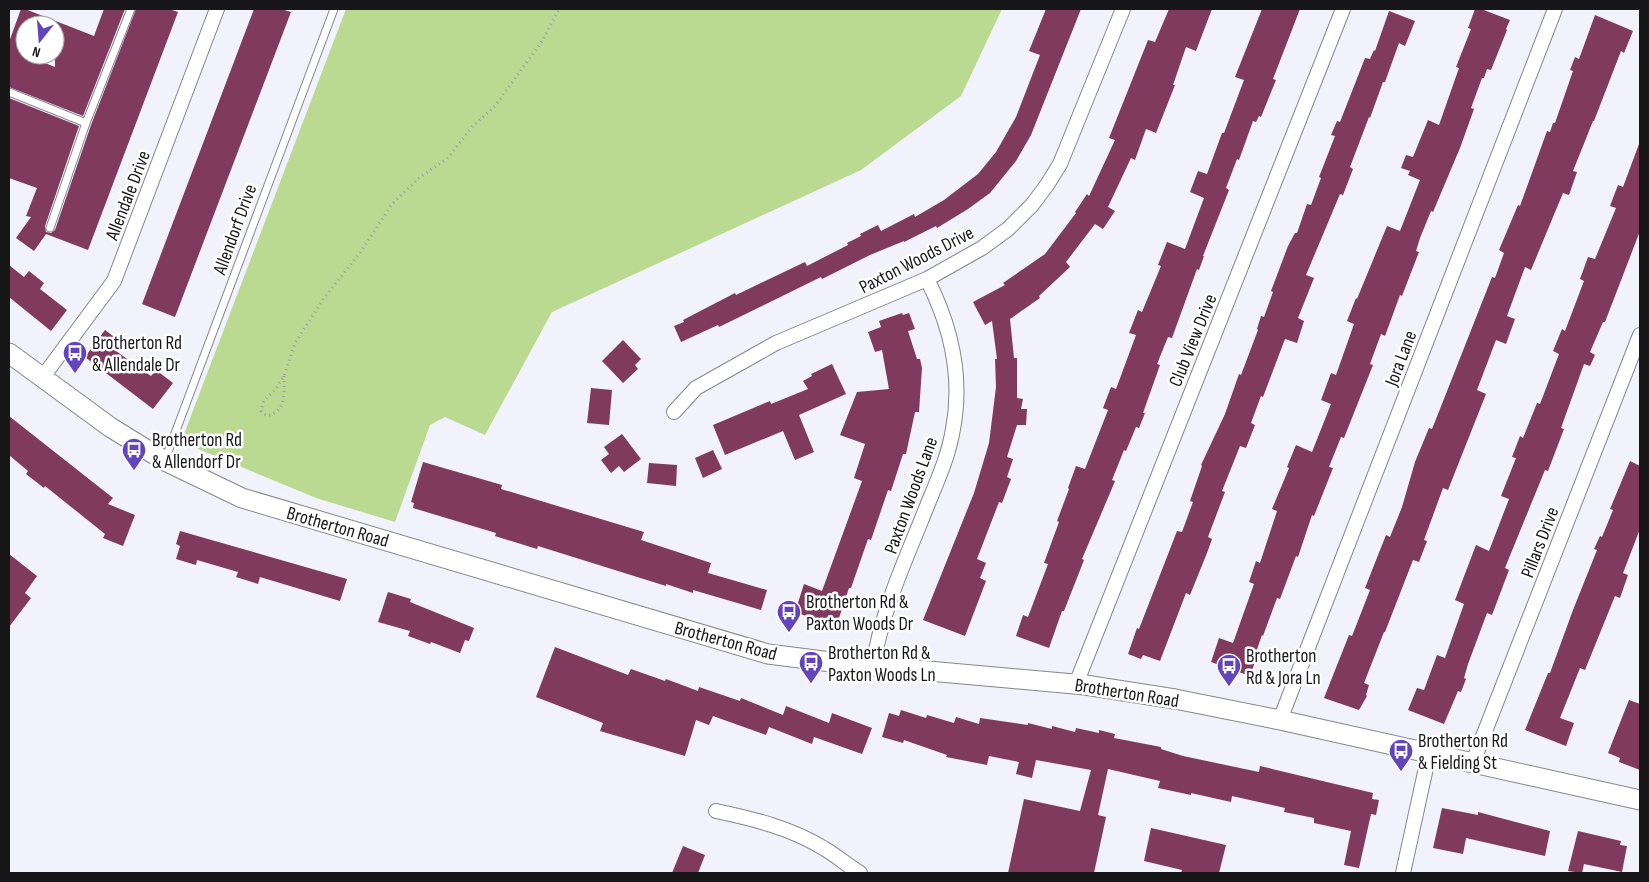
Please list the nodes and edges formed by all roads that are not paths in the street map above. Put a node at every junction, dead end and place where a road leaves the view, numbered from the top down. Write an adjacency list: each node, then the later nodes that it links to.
1 (131, 9): 8 (lane)
2 (218, 9): 13 (street, Allendale Drive)
3 (334, 9): 15 (lane, Allendorf Drive)
4 (1123, 9): 10 (street, Paxton Woods Drive)
5 (1342, 9): 17 (street, Club View Drive)
6 (1555, 9): 18 (street, Jora Lane)
7 (9, 92): 8 (lane)
8 (86, 123): 9 (lane)
9 (50, 228)
10 (926, 279): 14 (street, Paxton Woods Drive); 16 (street, Paxton Woods Lane)
11 (1640, 335): 20 (street, Pillars Drive)
12 (9, 353): 13 (street, Brotherton Road)
13 (42, 378): 15 (street, Brotherton Road)
14 (674, 412)
15 (165, 461): 16 (street, Brotherton Road)
16 (873, 666): 17 (street, Brotherton Road)
17 (1076, 684): 18 (street, Brotherton Road)
18 (1280, 720): 19 (street, Brotherton Road)
19 (1429, 754): 20 (street, Brotherton Road); 24 (street)
20 (1472, 762): 21 (street, Brotherton Road)
21 (1640, 800)
22 (716, 811): 23 (street)
23 (860, 873)
24 (1403, 873)

